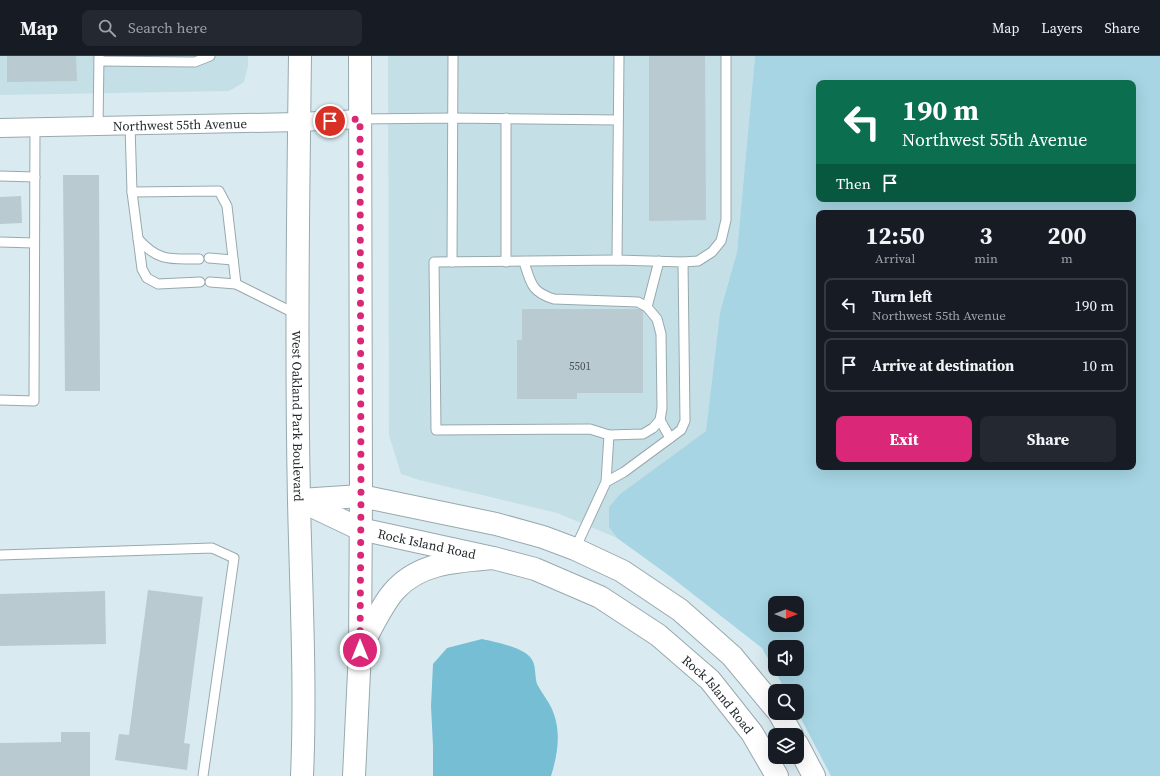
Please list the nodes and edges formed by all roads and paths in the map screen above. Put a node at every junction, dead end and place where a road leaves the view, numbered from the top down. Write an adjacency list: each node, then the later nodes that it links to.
1 (210, 56): 8 (lane)
2 (300, 56): 13 (main road, West Oakland Park Boulevard)
3 (360, 56): 11 (main road)
4 (453, 56): 9 (lane)
5 (619, 56): 12 (lane)
6 (726, 56): 32 (lane)
7 (99, 58): 8 (lane); 15 (lane)
8 (140, 59)
9 (452, 118): 10 (lane); 11 (lane); 29 (lane)
10 (506, 118): 12 (lane); 30 (lane)
11 (360, 119): 13 (street, Northwest 55th Avenue); 43 (main road)
12 (618, 120): 27 (lane)
13 (299, 122): 14 (street, Northwest 55th Avenue); 37 (main road, West Oakland Park Boulevard)
14 (130, 125): 15 (street, Northwest 55th Avenue); 20 (lane)
15 (98, 126): 16 (street, Northwest 55th Avenue)
16 (35, 127): 17 (street, Northwest 55th Avenue); 19 (lane)
17 (0, 128)
18 (0, 176): 19 (lane)
19 (35, 177): 23 (lane)
20 (132, 192): 21 (lane); 26 (lane)
21 (138, 238): 25 (lane); 33 (lane)
22 (0, 242): 23 (lane)
23 (34, 242): 38 (lane)
24 (209, 258): 26 (lane)
25 (199, 259)
26 (233, 260): 35 (lane)
27 (617, 260): 28 (lane); 31 (lane)
28 (659, 261): 32 (lane); 36 (lane)
29 (452, 262): 30 (lane); 40 (lane)
30 (506, 262): 31 (lane)
31 (524, 262): 36 (lane)
32 (683, 262): 41 (lane)
33 (200, 282)
34 (210, 282): 35 (lane)
35 (236, 284): 37 (lane)
36 (647, 307): 39 (lane)
37 (298, 315): 44 (main road, West Oakland Park Boulevard)
38 (0, 400)
39 (660, 420): 40 (lane); 41 (lane)
40 (609, 435): 42 (lane)
41 (670, 438): 42 (lane)
42 (606, 482): 46 (lane)
43 (361, 496): 44 (main road); 45 (main road); 46 (main road)
44 (299, 500): 45 (main road, Rock Island Road); 53 (main road, West Oakland Park Boulevard)
45 (360, 529): 48 (main road, Rock Island Road); 49 (main road)
46 (575, 549): 50 (main road)
47 (0, 555): 52 (lane)
48 (493, 558): 49 (main road); 55 (main road, Rock Island Road)
49 (360, 650): 54 (main road)
50 (768, 700)
51 (804, 757): 56 (main road)
52 (203, 776)
53 (302, 776)
54 (354, 776)
55 (777, 776)
56 (814, 776)

